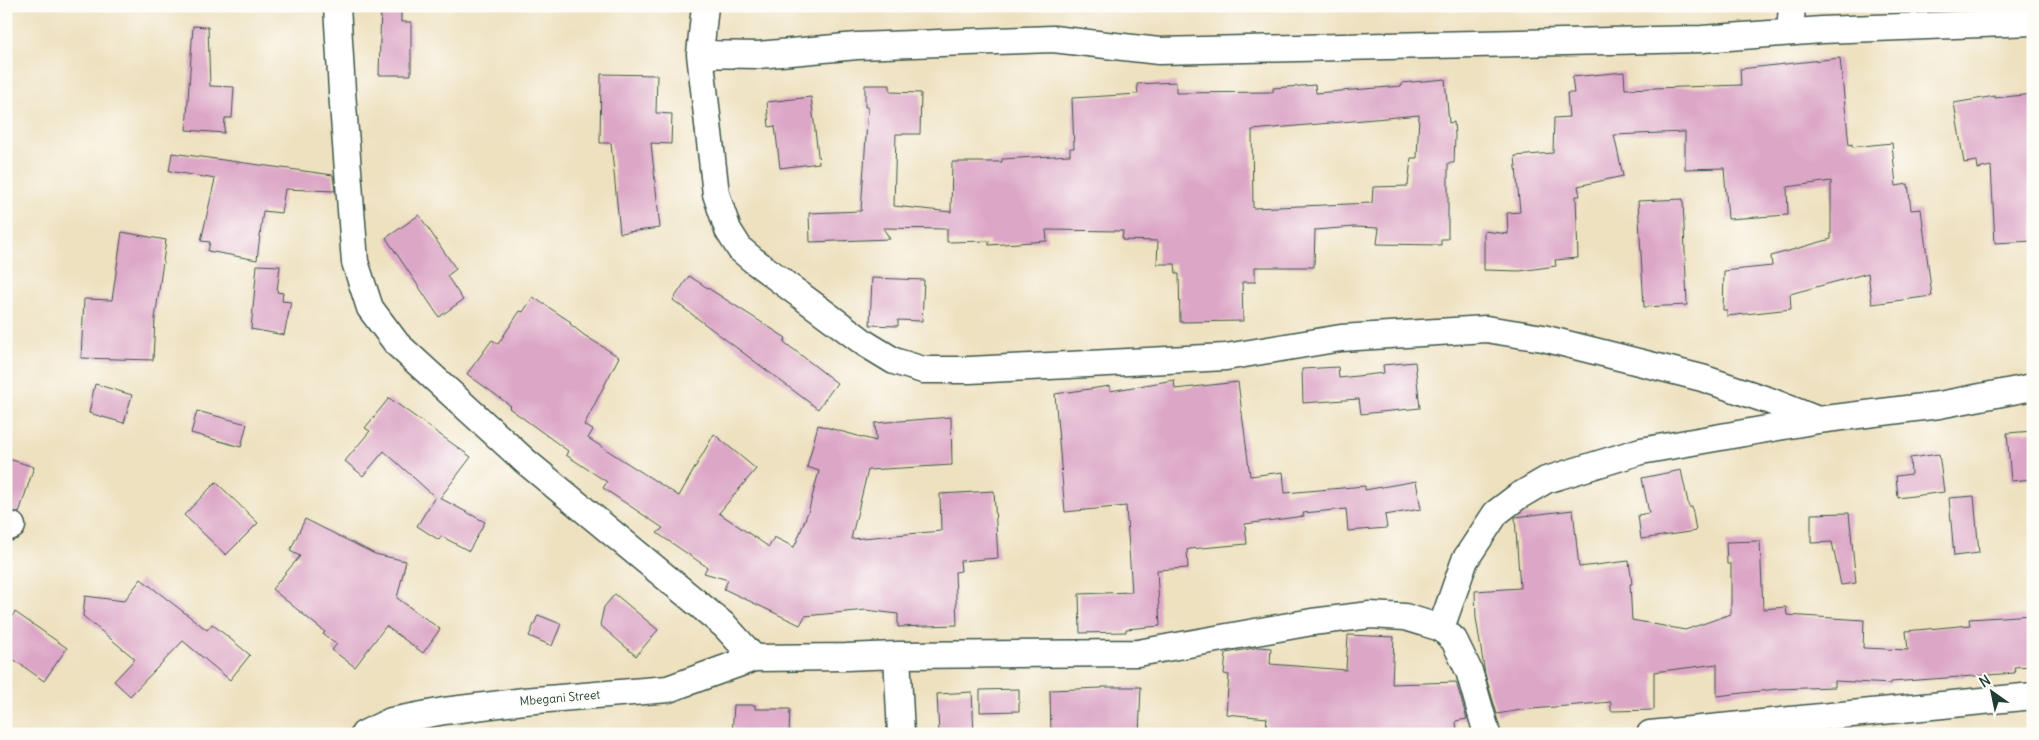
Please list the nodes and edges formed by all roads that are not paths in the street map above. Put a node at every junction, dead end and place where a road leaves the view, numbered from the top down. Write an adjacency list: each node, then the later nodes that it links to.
1 (338, 6): 11 (street)
2 (705, 6): 6 (street)
3 (1792, 6): 5 (street)
4 (2033, 22): 5 (street)
5 (1790, 32): 6 (street)
6 (700, 54): 8 (street)
7 (2033, 387): 8 (street)
8 (1818, 420): 9 (street)
9 (1441, 628): 10 (street, Mbegani Street); 15 (street)
10 (897, 654): 11 (street, Mbegani Street); 14 (street)
11 (754, 658): 13 (street, Mbegani Street)
12 (2033, 696): 16 (street)
13 (364, 734)
14 (901, 734)
15 (1487, 734)
16 (1650, 734)

